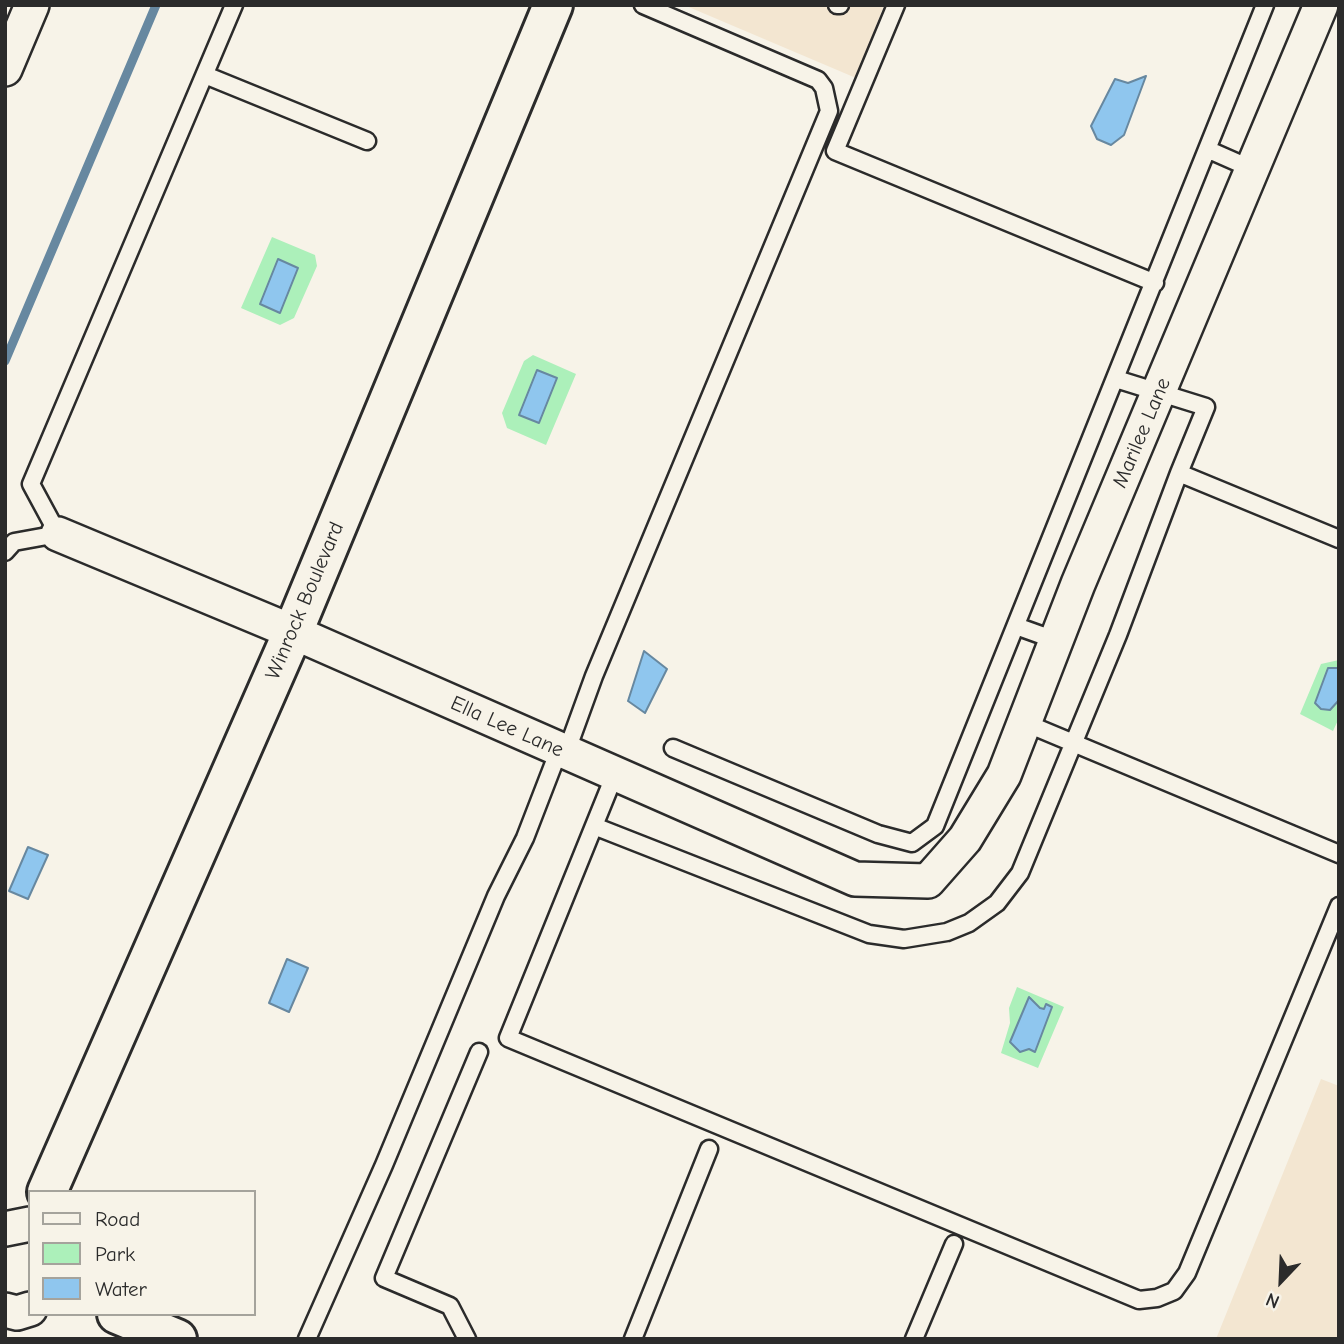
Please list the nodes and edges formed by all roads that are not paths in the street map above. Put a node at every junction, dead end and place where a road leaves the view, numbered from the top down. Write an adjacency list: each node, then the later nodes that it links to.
1 (32, 5): 8 (street)
2 (234, 5): 9 (lane)
3 (553, 5): 21 (street, Winrock Boulevard)
4 (643, 5): 26 (lane)
5 (896, 5): 13 (lane)
6 (1265, 5): 11 (lane)
7 (1321, 5): 12 (street, Marilee Lane)
8 (5, 69)
9 (205, 75): 10 (lane); 17 (lane)
10 (367, 141)
11 (1209, 150): 12 (lane); 13 (lane)
12 (1252, 169): 15 (street, Marilee Lane)
13 (1155, 283): 14 (lane)
14 (1116, 379): 15 (lane); 20 (lane)
15 (1160, 391): 16 (lane); 22 (street, Marilee Lane)
16 (1179, 473): 18 (lane); 24 (lane)
17 (58, 534): 19 (lane); 21 (street, Ella Lee Lane)
18 (1339, 539)
19 (5, 552)
20 (1016, 626): 22 (lane); 25 (lane)
21 (293, 632): 26 (street, Ella Lee Lane); 34 (street, Winrock Boulevard)
22 (1055, 640): 23 (street, Marilee Lane)
23 (1023, 722): 24 (lane); 29 (street, Marilee Lane)
24 (1072, 742): 28 (lane); 30 (lane)
25 (674, 748)
26 (563, 752): 27 (street, Ella Lee Lane); 42 (lane)
27 (615, 774): 28 (lane); 29 (street, Ella Lee Lane)
28 (594, 826): 31 (lane)
29 (952, 854)
30 (1339, 854)
31 (1339, 906)
32 (479, 1052): 43 (lane)
33 (709, 1149): 44 (lane)
34 (48, 1190)
35 (28, 1224): 36 (street)
36 (5, 1228)
37 (954, 1244): 45 (lane)
38 (5, 1310): 39 (street)
39 (28, 1310)
40 (122, 1316): 41 (street)
41 (177, 1339)
42 (307, 1339)
43 (467, 1339)
44 (633, 1339)
45 (915, 1339)

